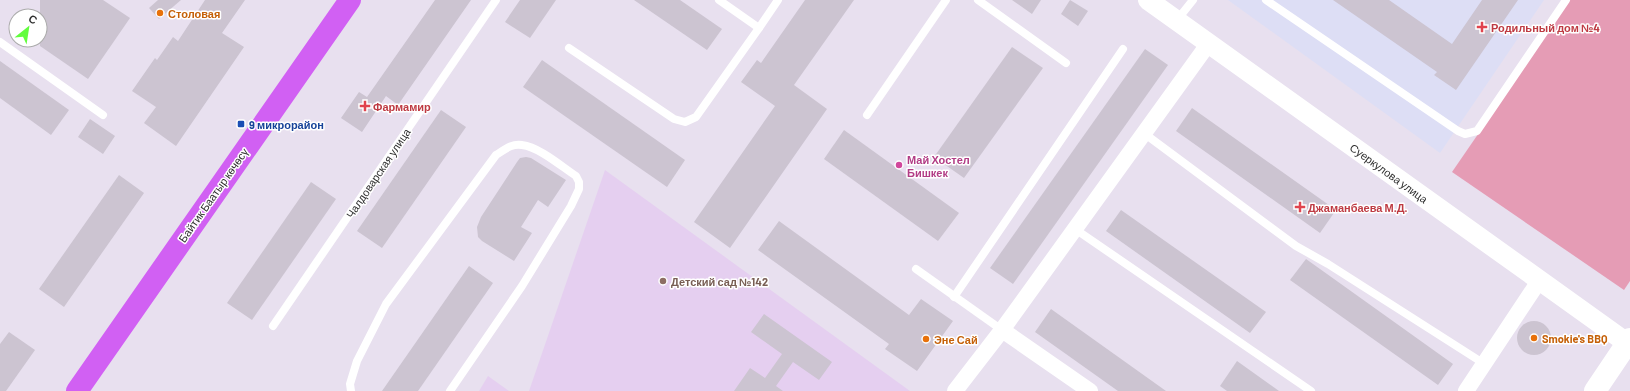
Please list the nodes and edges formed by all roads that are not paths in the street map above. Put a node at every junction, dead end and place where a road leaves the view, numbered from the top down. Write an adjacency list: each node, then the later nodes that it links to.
1 (350, 0): 29 (main road, Байтик Баатыр көчөсү)
2 (496, 0): 25 (lane, Чалдоварская улица)
3 (719, 0): 12 (lane)
4 (778, 0): 12 (lane)
5 (946, 0): 18 (lane)
6 (978, 0): 17 (lane)
7 (1148, 0): 11 (street, Суеркулова улица)
8 (1193, 0): 11 (lane)
9 (1266, 0): 10 (lane)
10 (1566, 0)
11 (1177, 20): 14 (street, Суеркулова улица)
12 (759, 28): 15 (lane)
13 (0, 42): 19 (lane)
14 (1209, 43): 20 (street); 23 (street, Суеркулова улица)
15 (569, 48)
16 (1123, 49): 24 (lane)
17 (1066, 63)
18 (867, 115)
19 (103, 116)
20 (1144, 134): 21 (street); 28 (lane)
21 (1075, 229): 26 (street); 34 (lane)
22 (916, 270): 24 (lane)
23 (1539, 281): 27 (street, Суеркулова улица); 28 (street)
24 (954, 297): 26 (lane)
25 (273, 326)
26 (1002, 330): 32 (street); 33 (street)
27 (1629, 342): 36 (main road)
28 (1484, 364): 35 (street)
29 (77, 391)
30 (351, 391): 31 (lane)
31 (450, 391)
32 (955, 391)
33 (1090, 391)
34 (1311, 391)
35 (1466, 391)
36 (1594, 391)

